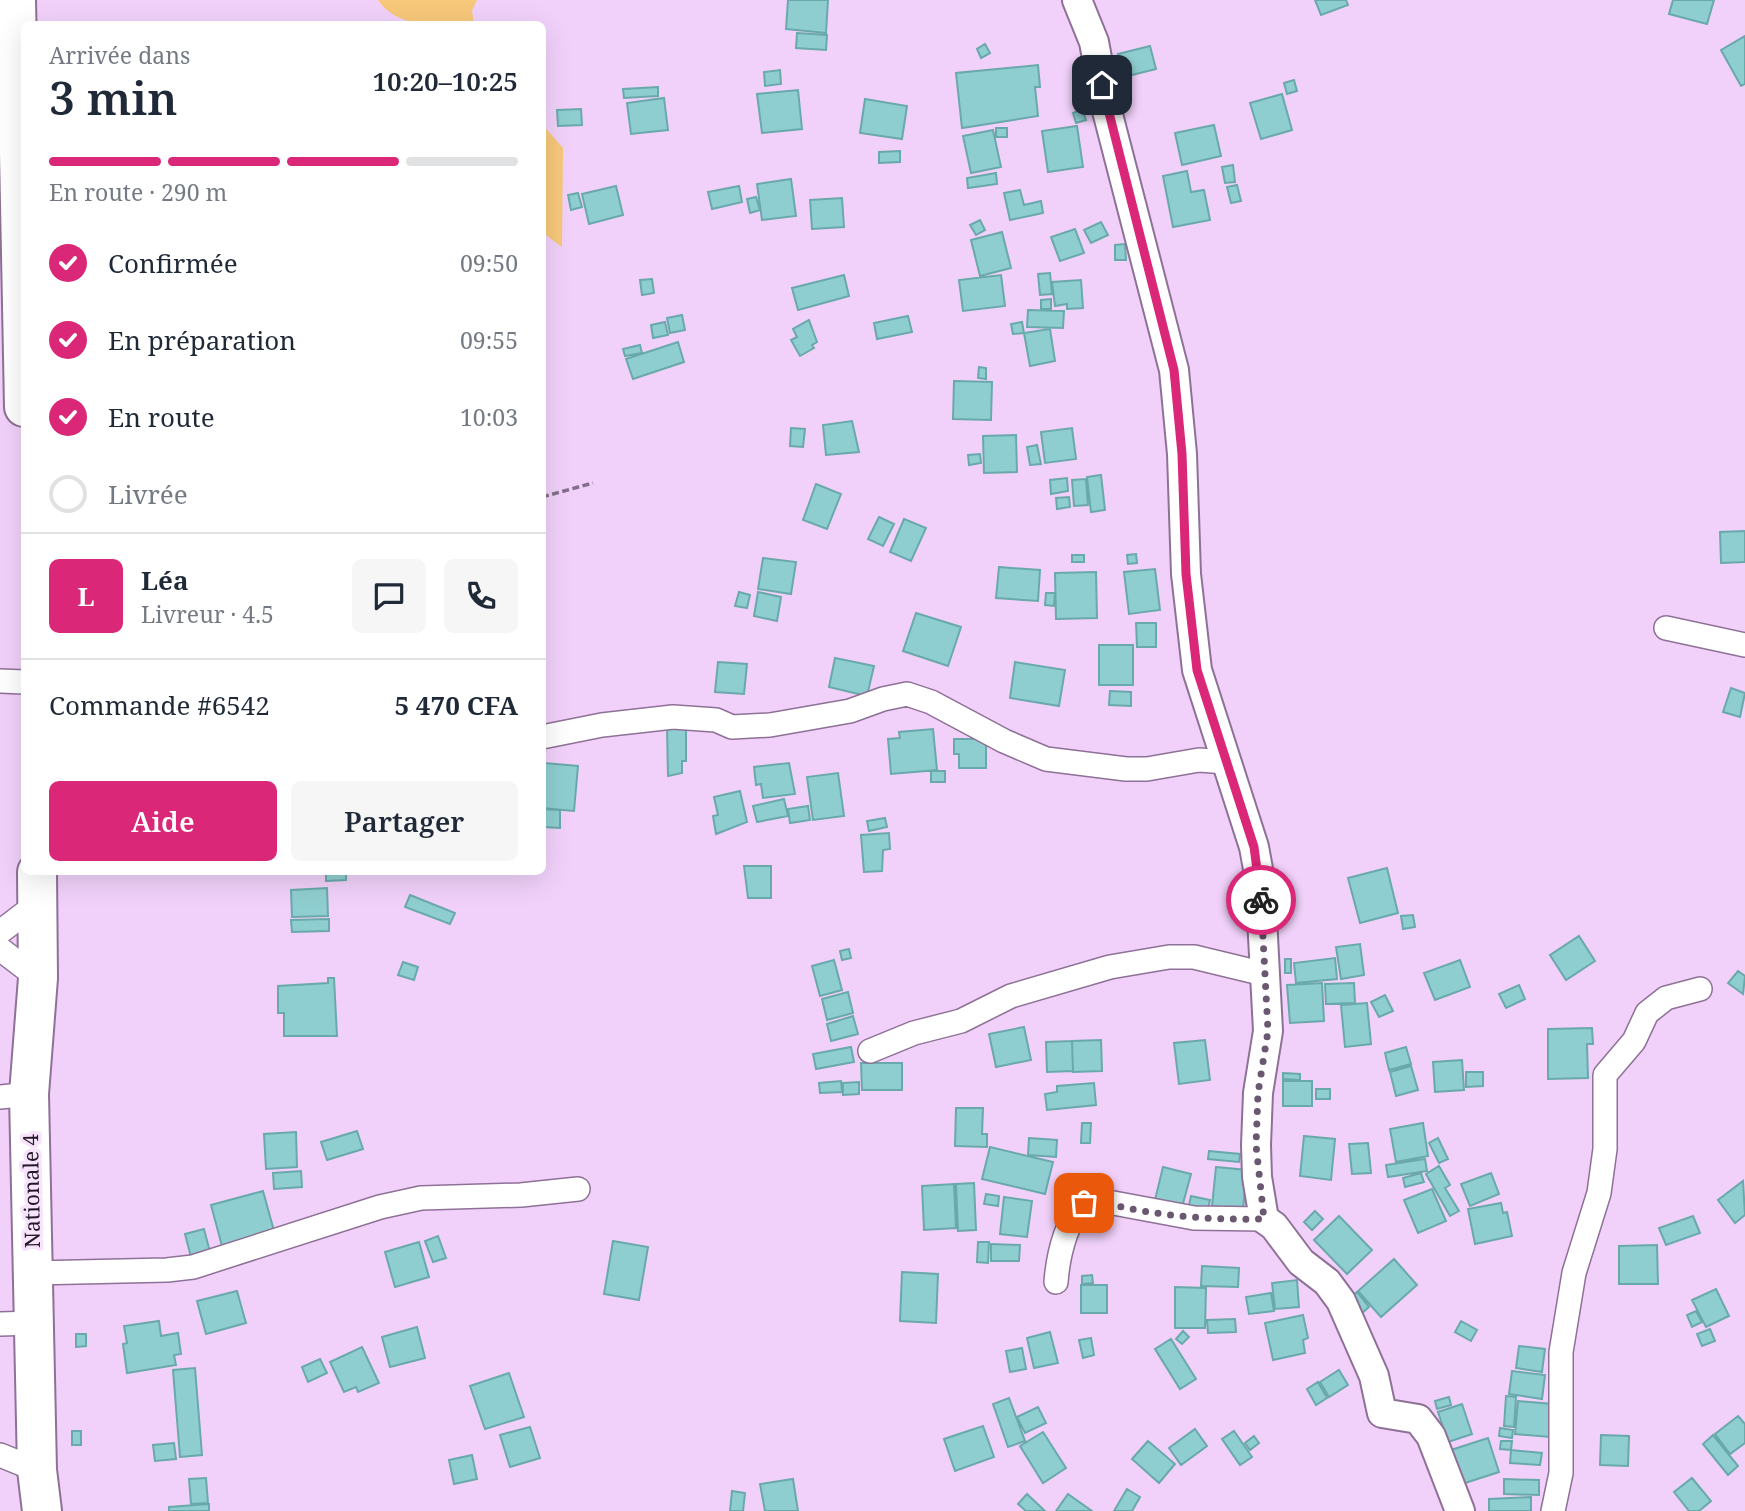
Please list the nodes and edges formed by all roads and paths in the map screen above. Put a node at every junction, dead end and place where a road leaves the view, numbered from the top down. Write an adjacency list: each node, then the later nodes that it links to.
1 (16, 0): 3 (highway)
2 (1077, 0): 12 (street)
3 (9, 152): 4 (highway)
4 (21, 356)
5 (593, 483): 6 (path)
6 (546, 496)
7 (1665, 628): 8 (street)
8 (1745, 646)
9 (0, 681): 10 (street)
10 (21, 682)
11 (546, 736): 12 (street)
12 (1226, 762): 17 (street)
13 (38, 887): 14 (street); 16 (highway, Nationale 4)
14 (0, 932)
15 (0, 948): 16 (street)
16 (38, 978): 20 (highway, Nationale 4)
17 (1267, 978): 19 (street); 22 (street)
18 (1700, 989): 30 (street)
19 (870, 1051)
20 (15, 1095): 23 (highway, Nationale 4)
21 (578, 1189): 23 (street)
22 (1264, 1219): 24 (street); 29 (street)
23 (33, 1273): 25 (highway, Nationale 4)
24 (1056, 1282)
25 (17, 1323): 27 (highway, Nationale 4)
26 (0, 1455): 27 (street)
27 (37, 1470): 28 (highway, Nationale 4)
28 (42, 1511)
29 (1460, 1511)
30 (1553, 1511)

